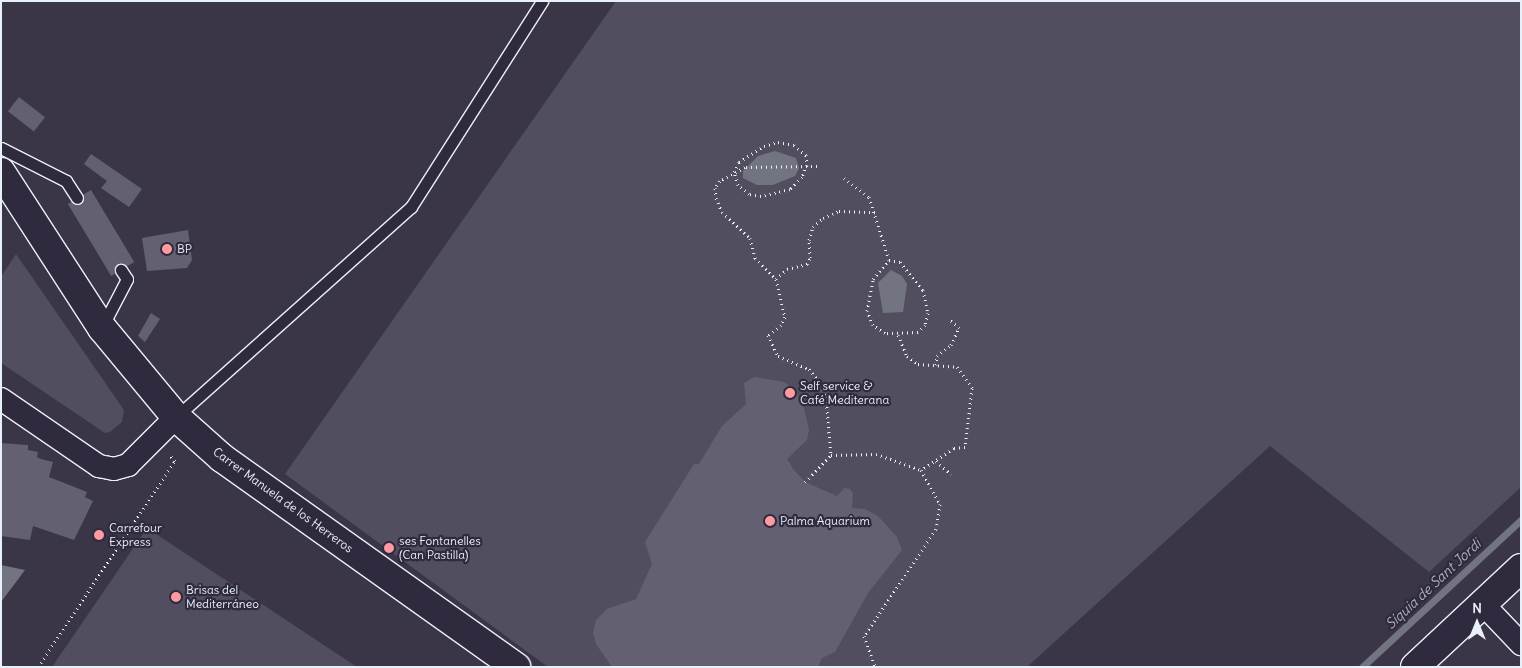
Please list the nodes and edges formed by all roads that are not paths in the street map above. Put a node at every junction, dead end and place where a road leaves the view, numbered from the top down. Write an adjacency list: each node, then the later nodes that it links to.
1 (542, 1): 8 (lane)
2 (1, 148): 4 (lane)
3 (1, 172): 6 (street, Carrer Manuela de los Herreros)
4 (77, 198)
5 (121, 270): 6 (lane)
6 (102, 328): 8 (street, Carrer Manuela de los Herreros)
7 (1, 399): 8 (street)
8 (176, 417): 12 (street, Carrer Manuela de los Herreros)
9 (1521, 568): 10 (street)
10 (1482, 603): 11 (street); 13 (street)
11 (1521, 644)
12 (516, 667)
13 (1415, 667)

